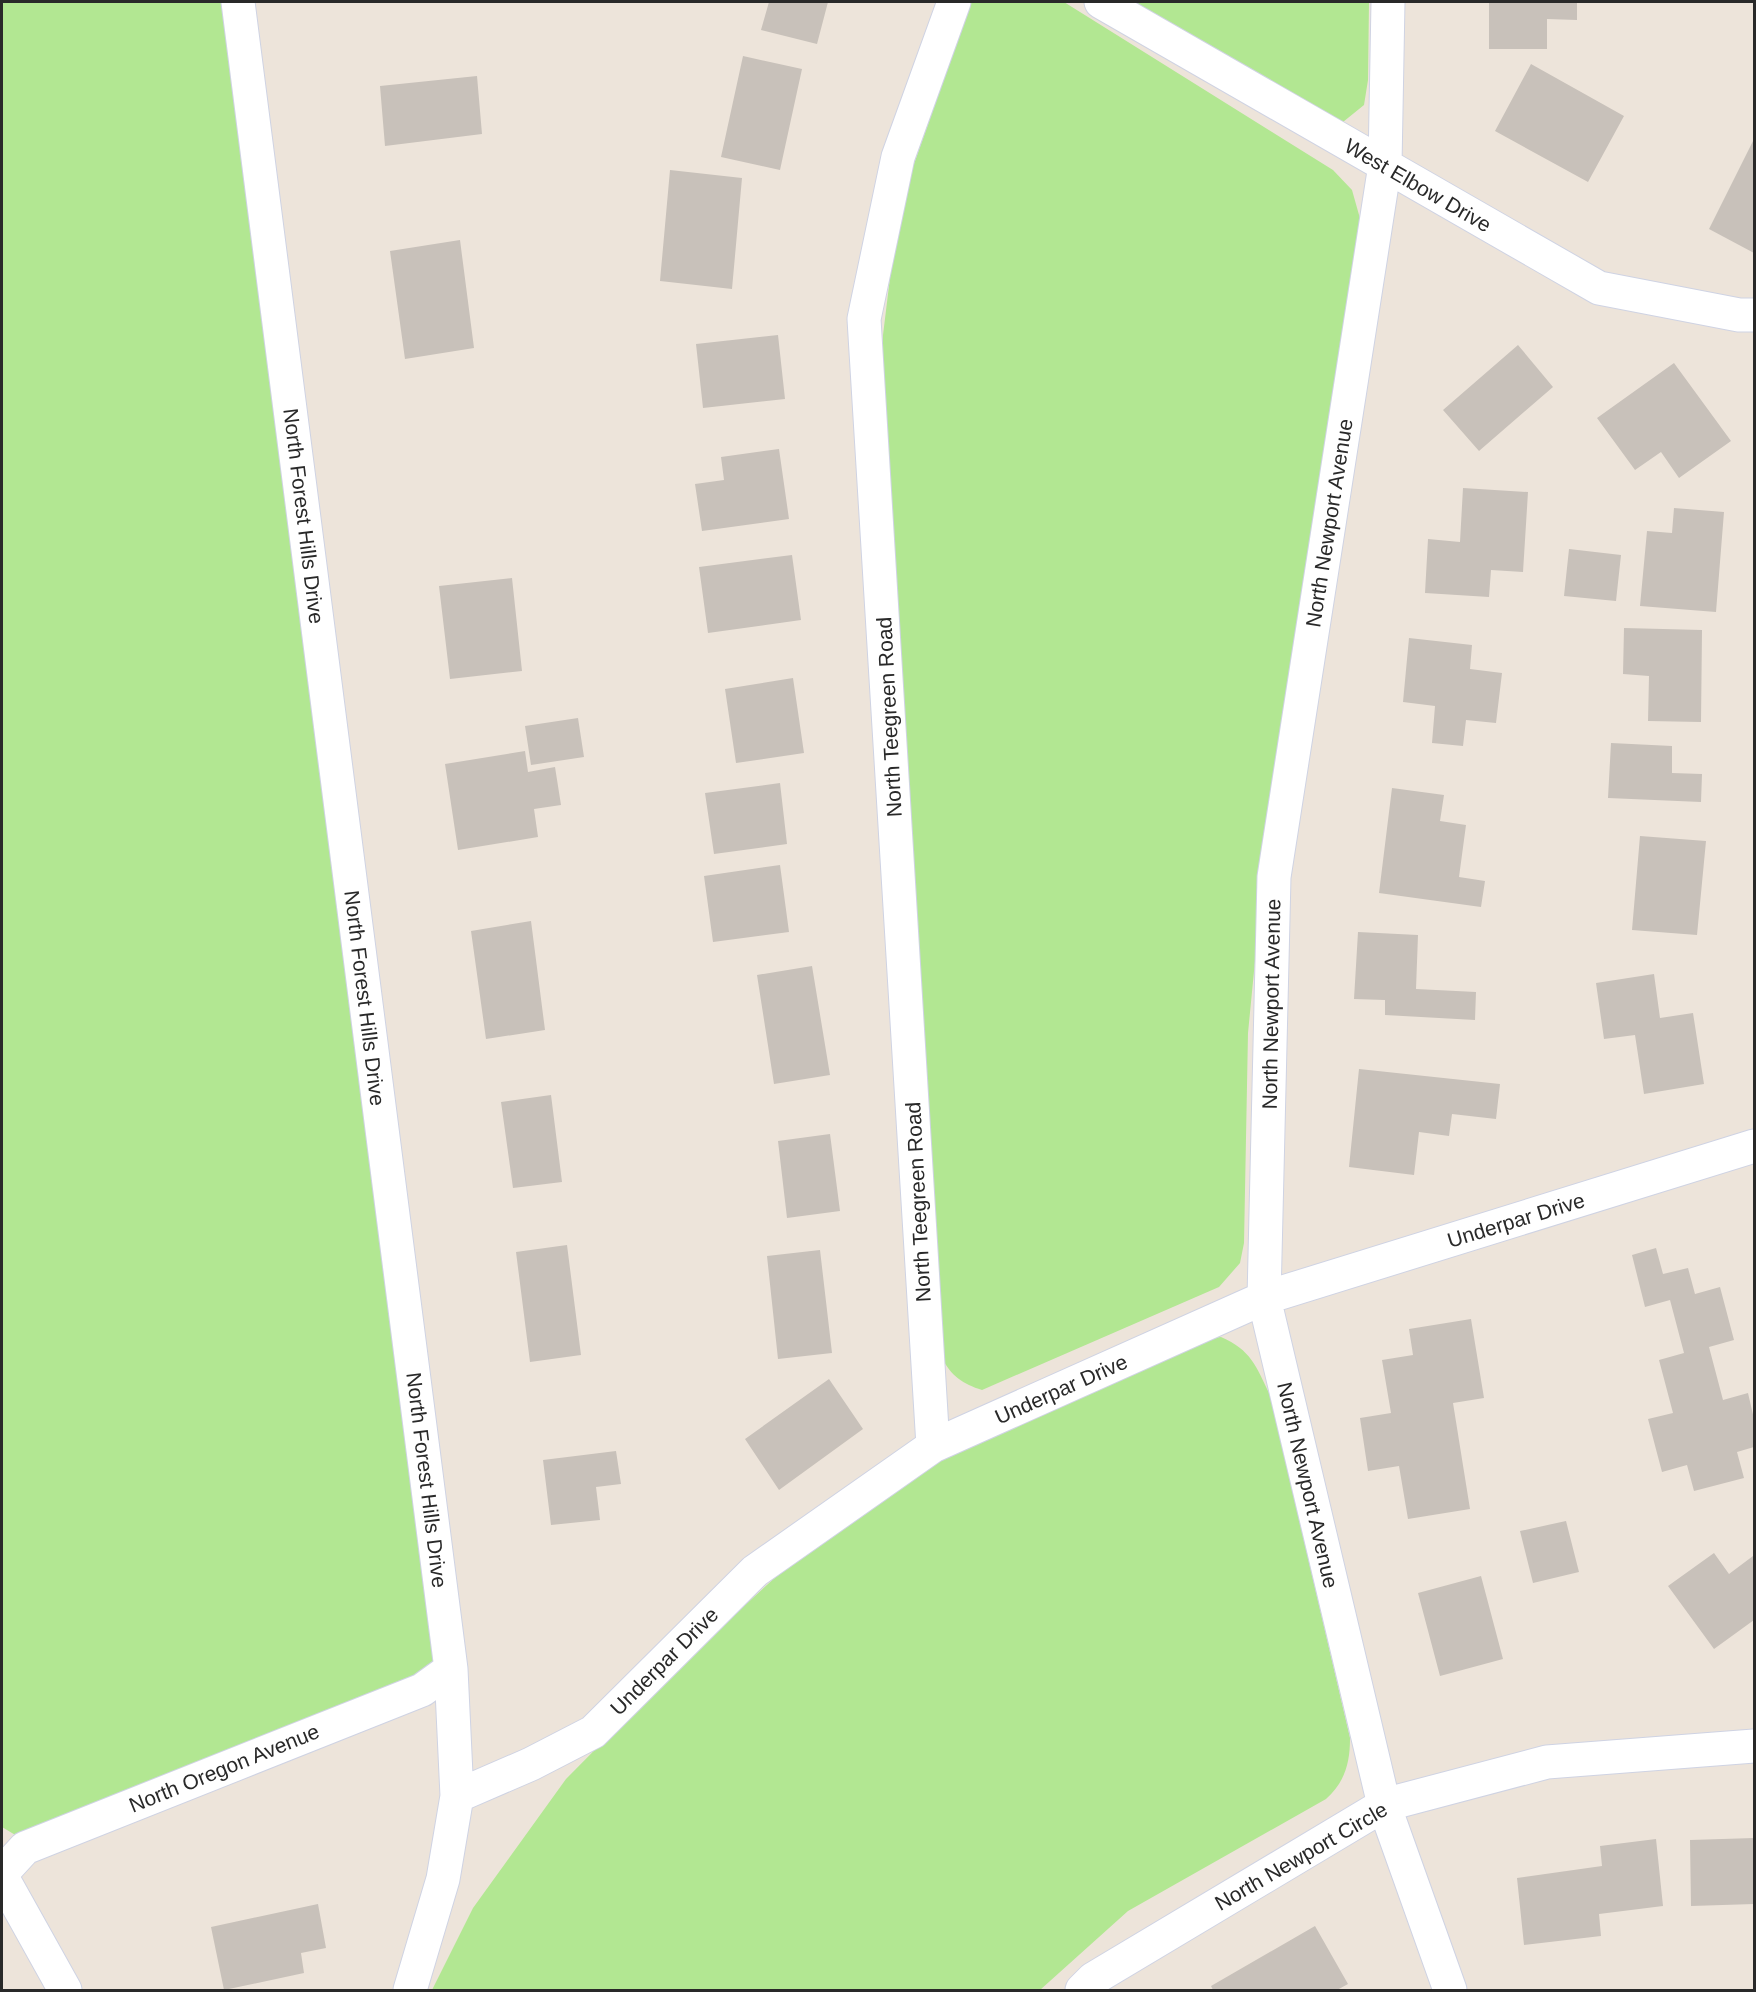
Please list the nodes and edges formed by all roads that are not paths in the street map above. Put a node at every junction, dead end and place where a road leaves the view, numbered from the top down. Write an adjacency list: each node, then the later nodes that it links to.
1 (238, 2): 10 (street, North Forest Hills Drive)
2 (954, 2): 9 (street, North Teegreen Road)
3 (1101, 2): 5 (street, West Elbow Drive)
4 (1388, 2): 5 (street, North Newport Avenue)
5 (1385, 165): 6 (street, West Elbow Drive); 8 (street, North Newport Avenue)
6 (1755, 315)
7 (1755, 1146): 8 (street, Underpar Drive)
8 (1264, 1298): 9 (street, Underpar Drive); 13 (street, North Newport Avenue)
9 (933, 1446): 12 (street, Underpar Drive)
10 (451, 1669): 12 (street, North Forest Hills Drive); 14 (street, North Oregon Avenue)
11 (1755, 1746): 13 (street, North Newport Circle)
12 (457, 1796): 17 (street, North Forest Hills Drive)
13 (1384, 1805): 18 (street, North Newport Circle); 19 (street, North Newport Avenue)
14 (2, 1873)
15 (2, 1878): 16 (street)
16 (65, 1990)
17 (410, 1990)
18 (1082, 1990)
19 (1450, 1990)

